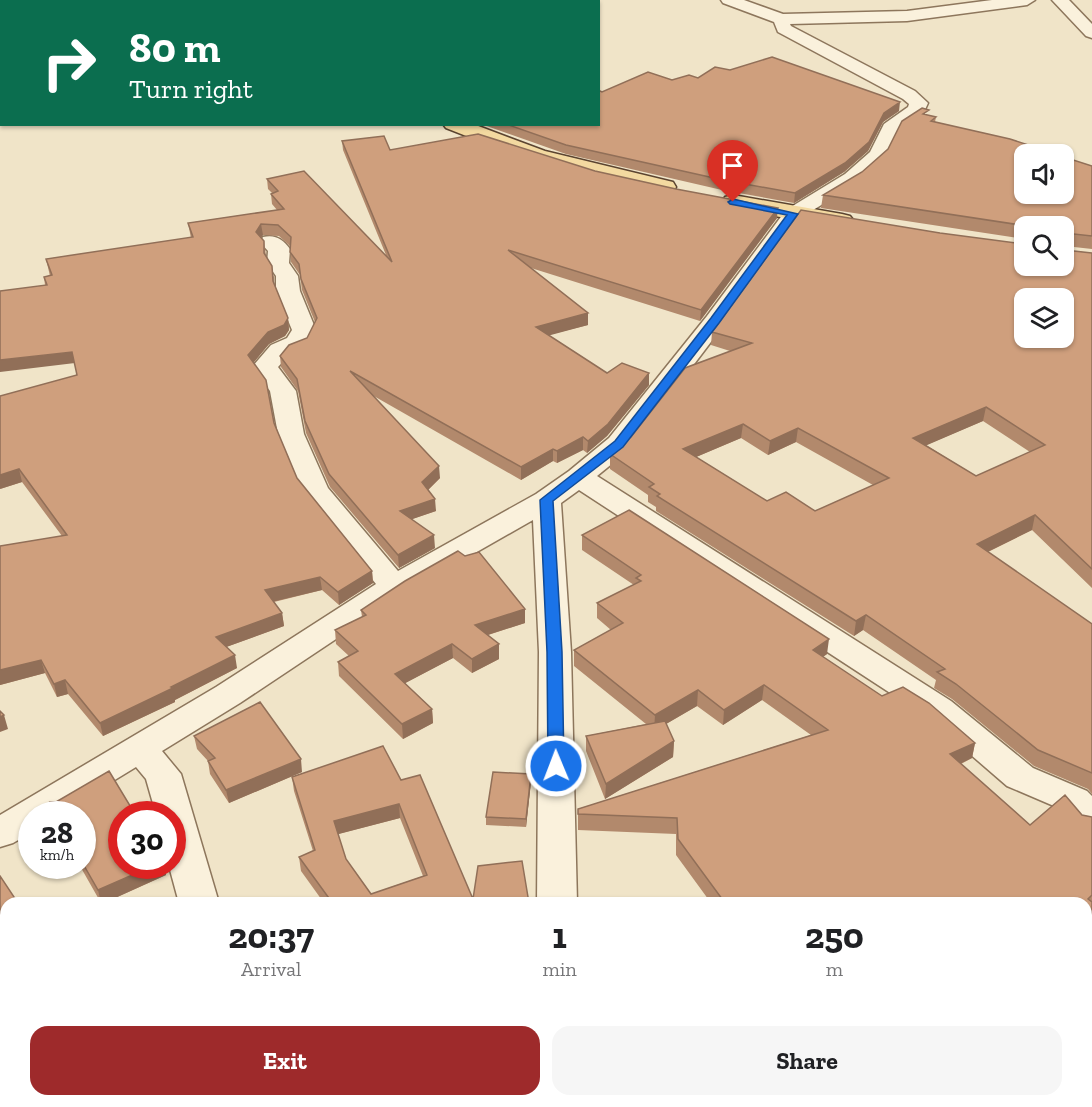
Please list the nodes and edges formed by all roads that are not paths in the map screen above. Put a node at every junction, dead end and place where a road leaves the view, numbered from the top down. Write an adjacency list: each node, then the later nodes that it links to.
1 (729, 0): 4 (street)
2 (1027, 0): 4 (street)
3 (1060, 0): 5 (street)
4 (781, 19): 9 (street)
5 (1092, 33)
6 (458, 126): 7 (main road)
7 (683, 192)
8 (716, 198): 9 (main road)
9 (793, 214): 10 (main road); 12 (street)
10 (863, 224)
11 (271, 242): 14 (street)
12 (579, 477): 13 (street); 16 (street)
13 (546, 500): 14 (street); 19 (street)
14 (394, 586): 15 (street)
15 (139, 749): 17 (street); 18 (street)
16 (1092, 819)
17 (0, 833)
18 (197, 897)
19 (557, 897)

